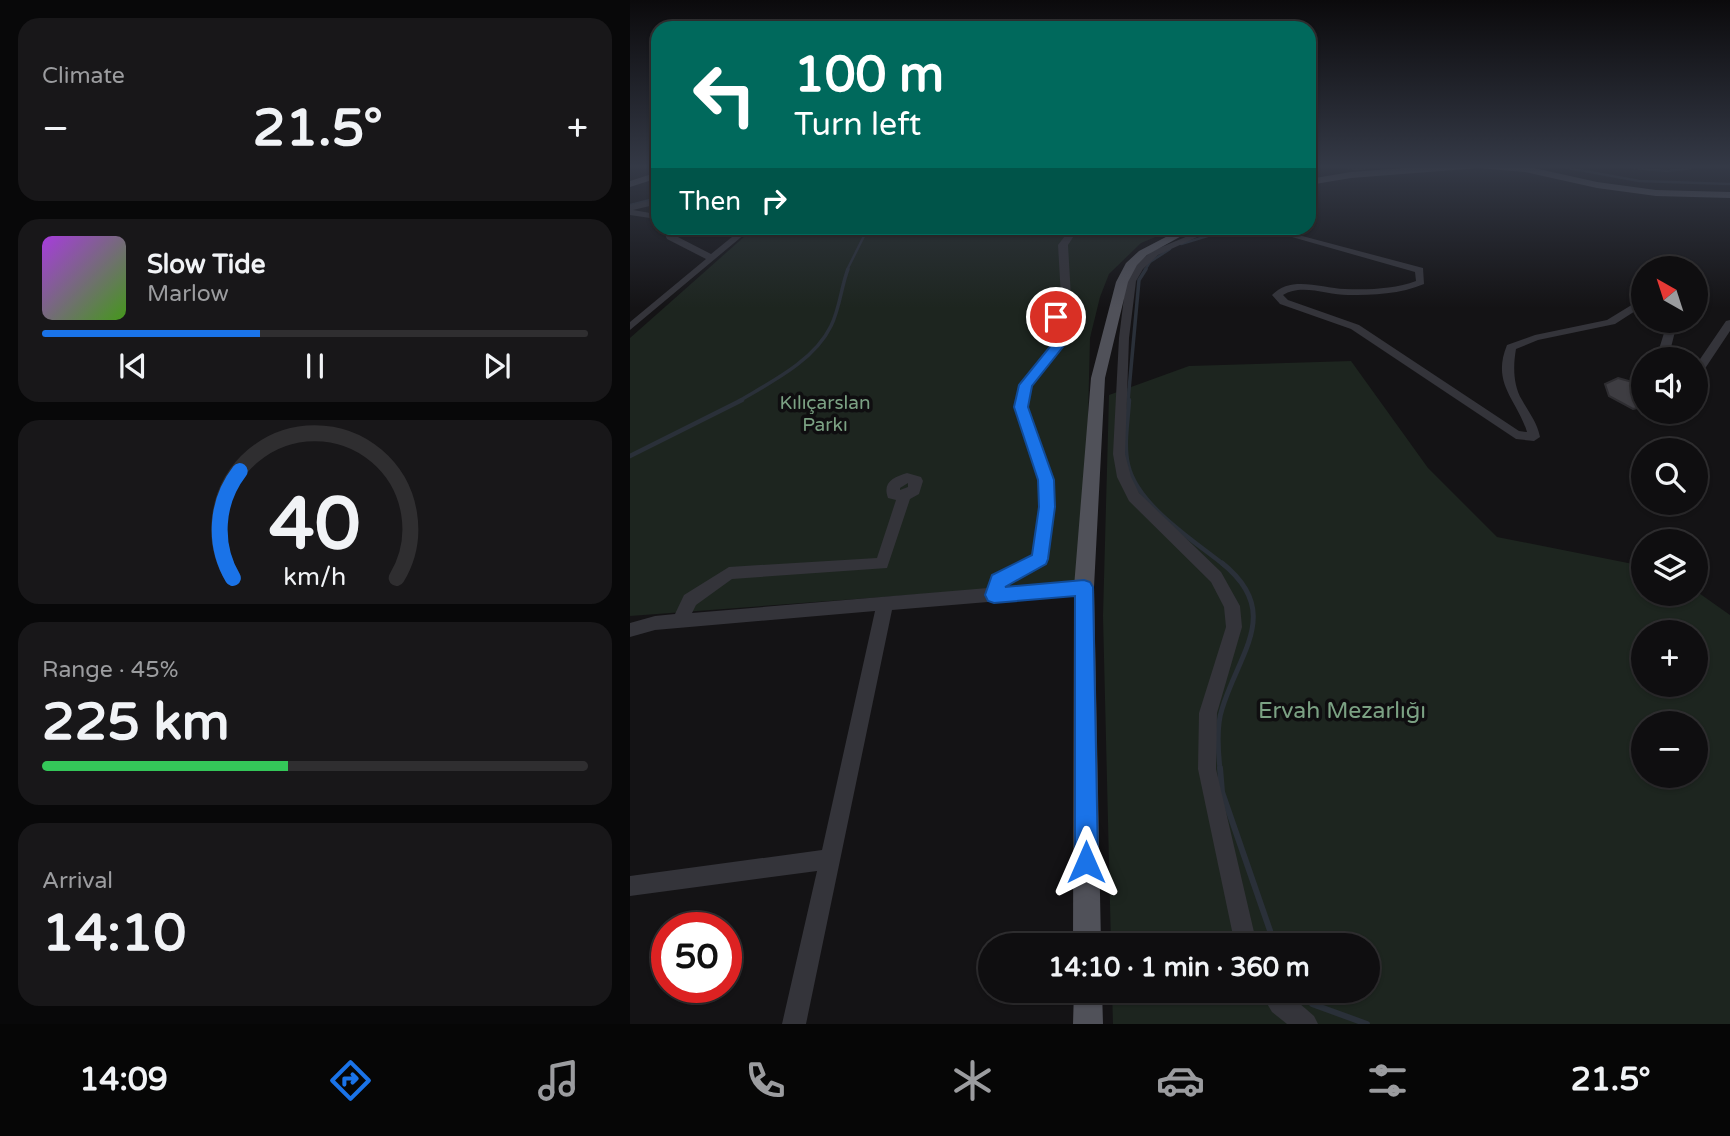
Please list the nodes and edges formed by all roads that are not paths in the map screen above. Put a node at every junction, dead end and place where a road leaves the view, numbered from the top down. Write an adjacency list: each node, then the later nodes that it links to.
1 (669, 235): 7 (street)
2 (739, 235): 7 (street)
3 (1069, 235): 14 (street)
4 (1178, 235): 13 (main road)
5 (1197, 235): 21 (street)
6 (1291, 235): 8 (street)
7 (712, 257): 10 (street)
8 (1631, 309)
9 (1730, 323): 11 (street)
10 (630, 327)
11 (1708, 355)
12 (904, 496): 16 (street)
13 (1084, 587): 14 (street); 20 (main road)
14 (994, 595): 15 (street)
15 (885, 604): 16 (street); 18 (street)
16 (680, 621): 17 (street)
17 (630, 630)
18 (830, 859): 19 (street); 24 (street)
19 (630, 886)
20 (1087, 933)
21 (1244, 933)
22 (1088, 1003): 25 (main road)
23 (1279, 1003): 26 (street)
24 (794, 1024)
25 (1088, 1024)
26 (1306, 1024)

